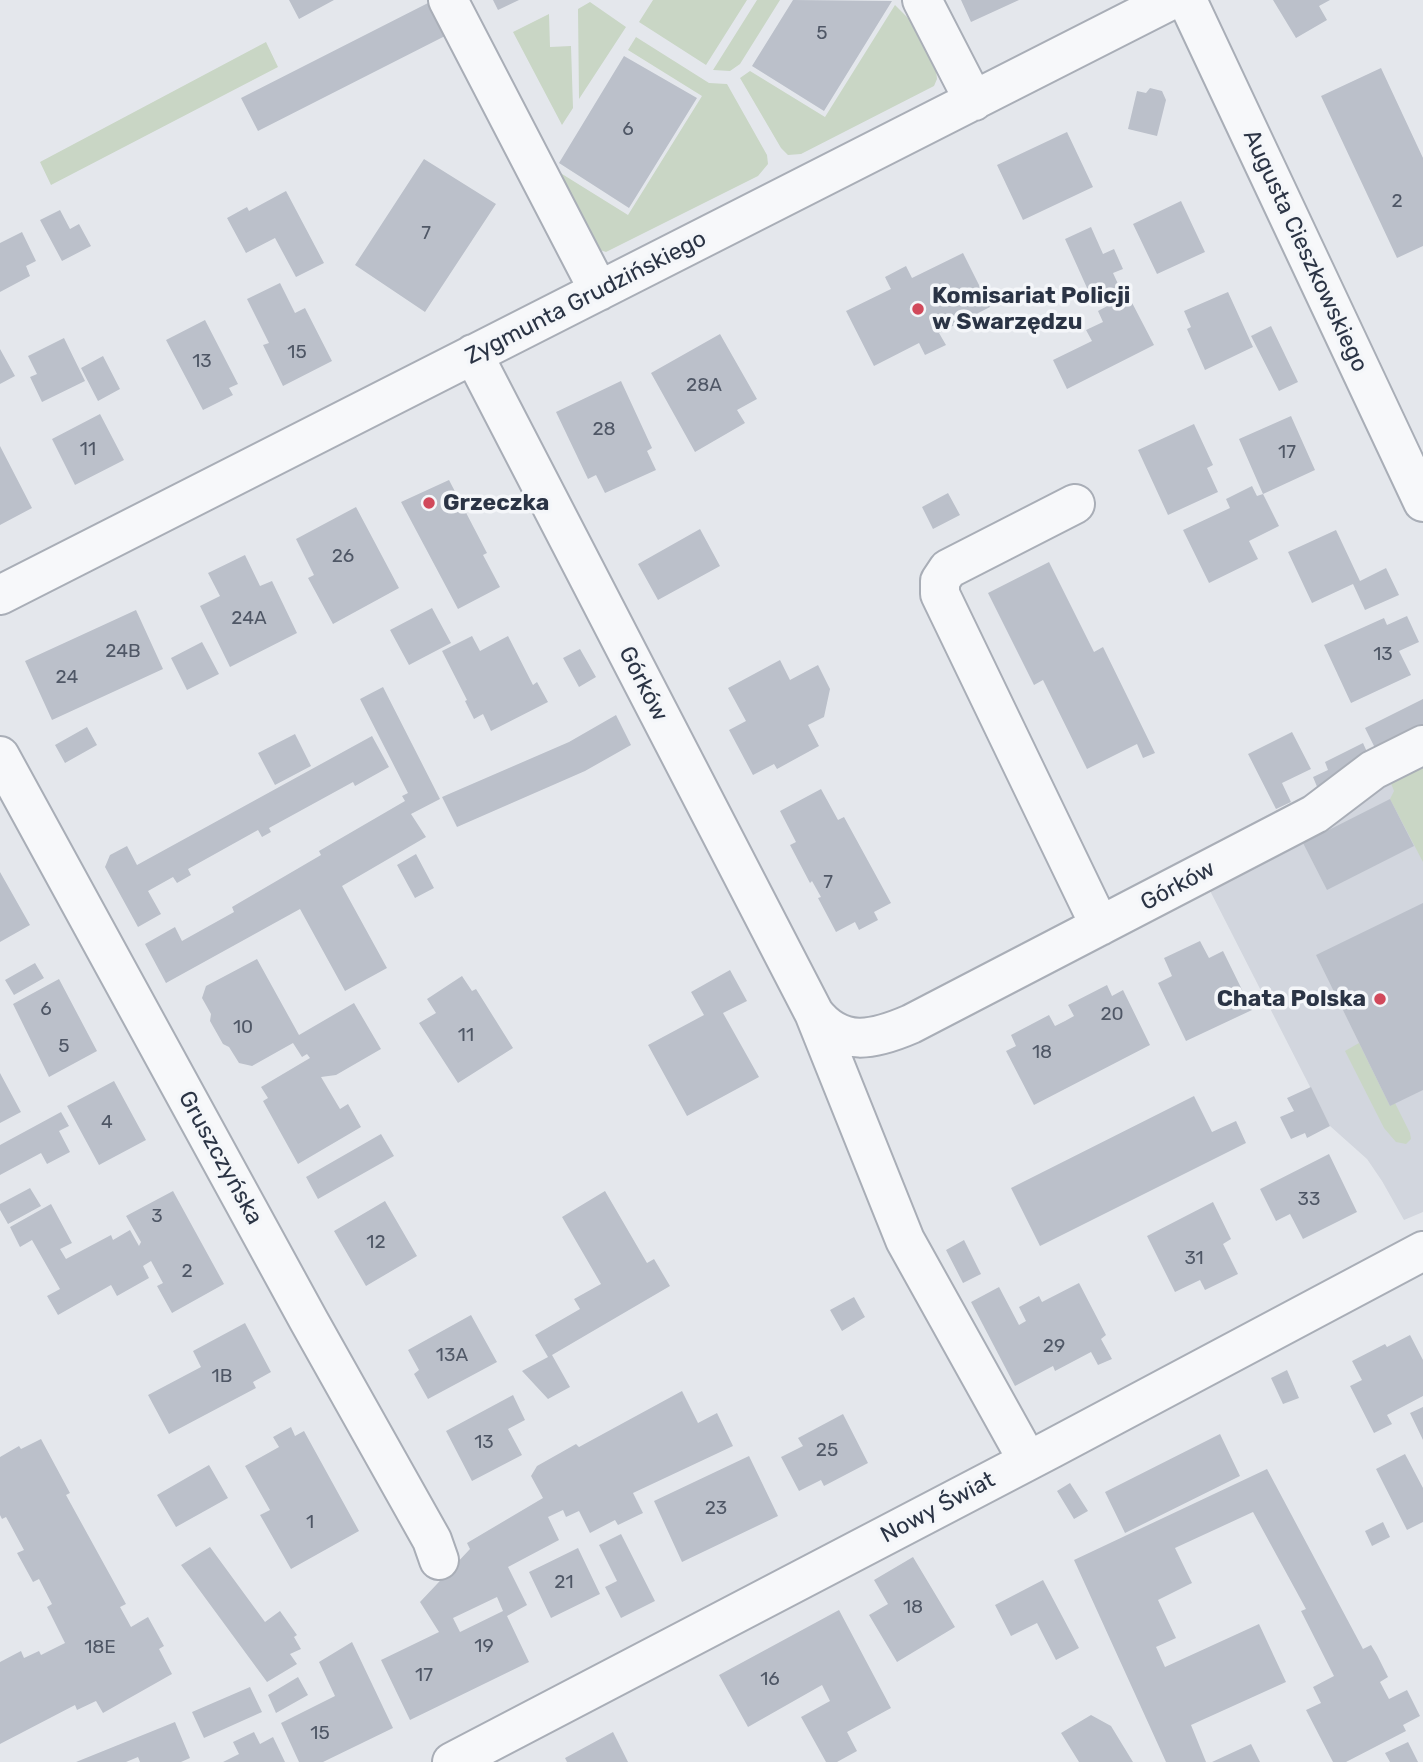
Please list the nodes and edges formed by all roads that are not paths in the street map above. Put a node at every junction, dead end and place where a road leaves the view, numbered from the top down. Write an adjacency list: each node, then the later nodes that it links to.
1 (448, 0): 6 (street)
2 (922, 0): 5 (street)
3 (1171, 0): 5 (street, Zygmunta Grudzińskiego)
4 (1187, 0): 8 (street, Augusta Cieszkowskiego)
5 (974, 101): 6 (street, Zygmunta Grudzińskiego)
6 (599, 291): 7 (street, Zygmunta Grudzińskiego)
7 (473, 354): 10 (street, Zygmunta Grudzińskiego); 14 (street, Górków)
8 (1423, 502)
9 (1074, 504): 13 (street)
10 (0, 595)
11 (1423, 746): 13 (street, Górków)
12 (0, 756): 17 (street, Gruszczyńska)
13 (1100, 926): 14 (street, Górków)
14 (814, 1013): 16 (street, Górków)
15 (1423, 1251): 16 (street, Nowy Świat)
16 (1028, 1461): 18 (street, Nowy Świat)
17 (439, 1559)
18 (452, 1762)

